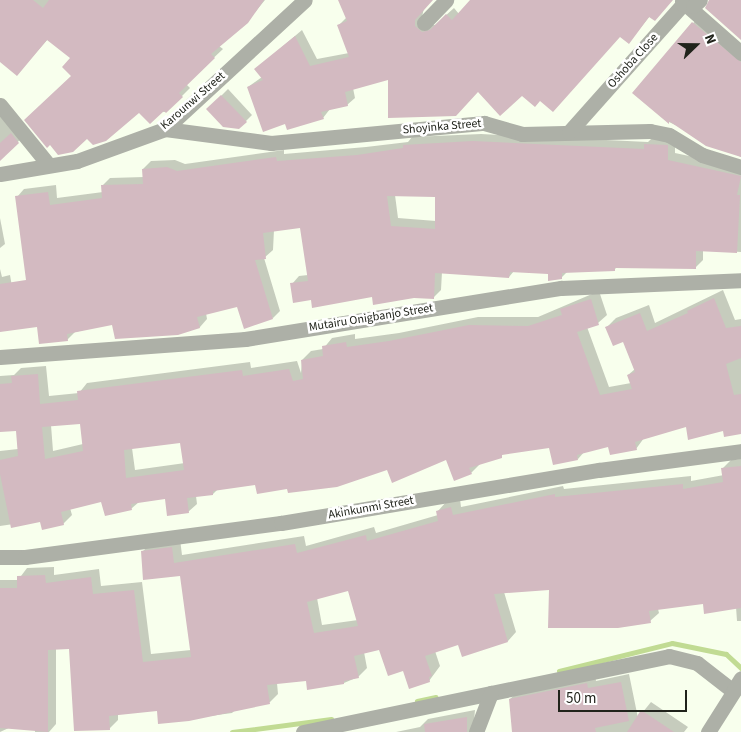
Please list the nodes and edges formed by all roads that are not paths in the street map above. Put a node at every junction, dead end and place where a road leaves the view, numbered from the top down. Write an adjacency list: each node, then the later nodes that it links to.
1 (305, 0): 8 (street, Karounwi Street)
2 (446, 0): 5 (street)
3 (700, 0): 4 (street)
4 (683, 2): 6 (street); 9 (street, Oshoba Close)
5 (424, 23)
6 (741, 53)
7 (0, 105): 10 (street)
8 (165, 129): 9 (street, Shoyinka Street); 10 (street, Karounwi Street)
9 (569, 132): 11 (street, Shoyinka Street)
10 (48, 164): 12 (street, Karounwi Street)
11 (741, 167)
12 (0, 174)
13 (741, 280): 14 (street, Mutairu Onigbanjo Street)
14 (0, 357)
15 (741, 450): 16 (street, Akinkunmi Street)
16 (0, 557)
17 (739, 683): 18 (street); 21 (street)
18 (492, 694): 19 (street); 20 (street)
19 (303, 732)
20 (476, 732)
21 (708, 732)

